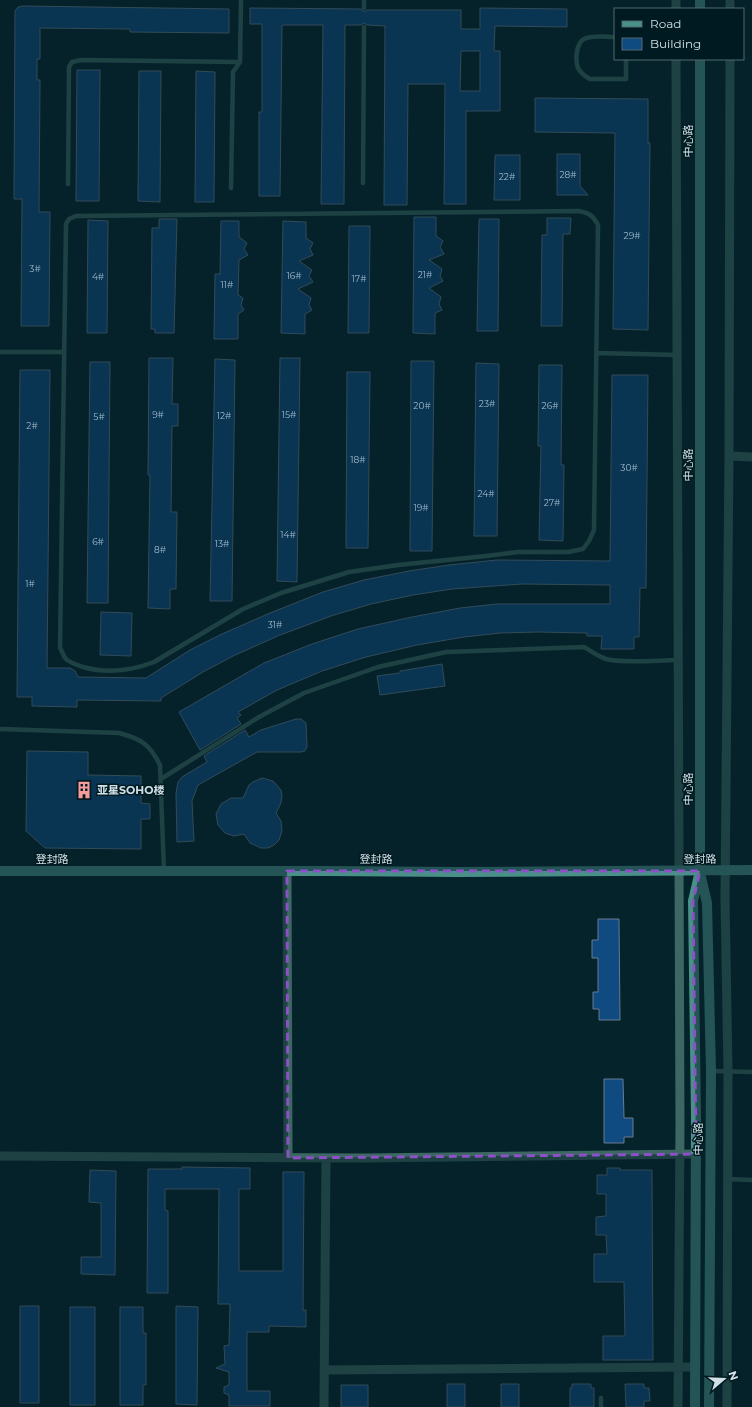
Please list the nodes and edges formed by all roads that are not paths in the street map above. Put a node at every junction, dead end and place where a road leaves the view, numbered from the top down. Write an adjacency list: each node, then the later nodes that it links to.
1 (241, 0): 10 (lane)
2 (364, 0): 3 (lane)
3 (364, 8)
4 (364, 27): 11 (lane)
5 (614, 37): 6 (lane)
6 (626, 60)
7 (676, 60): 17 (street)
8 (700, 60): 28 (main road, 中心路)
9 (730, 60): 18 (street)
10 (240, 62): 12 (lane); 13 (lane)
11 (363, 183)
12 (68, 184)
13 (231, 188)
14 (0, 352): 15 (lane)
15 (64, 352): 16 (lane); 16 (lane)
16 (597, 353): 17 (lane)
17 (677, 355): 20 (street)
18 (729, 456): 19 (street); 29 (street)
19 (752, 457)
20 (678, 660): 22 (lane); 27 (street)
21 (0, 729): 22 (lane)
22 (161, 779): 25 (lane)
23 (752, 870): 29 (main road, 登封路)
24 (0, 871): 25 (main road, 登封路)
25 (164, 871): 26 (main road, 登封路)
26 (287, 871): 27 (main road, 登封路); 36 (street)
27 (679, 871): 28 (main road, 登封路); 33 (street)
28 (700, 871): 29 (main road, 登封路); 30 (main road, 中心路); 34 (main road, 中心路)
29 (725, 871): 31 (street)
30 (710, 1071): 31 (lane); 48 (main road, 中心路)
31 (728, 1071): 32 (lane); 38 (street)
32 (752, 1072)
33 (680, 1154): 34 (street); 37 (street); 40 (street)
34 (696, 1154): 41 (main road, 中心路)
35 (0, 1156): 36 (street)
36 (288, 1158): 37 (street)
37 (326, 1158): 42 (street)
38 (728, 1180): 39 (lane); 49 (street)
39 (752, 1180)
40 (679, 1367): 41 (street); 42 (street); 46 (street)
41 (695, 1367): 47 (main road, 中心路)
42 (325, 1370): 44 (street)
43 (601, 1398): 45 (lane)
44 (324, 1407)
45 (601, 1407)
46 (678, 1407)
47 (695, 1407)
48 (709, 1407)
49 (727, 1407)

